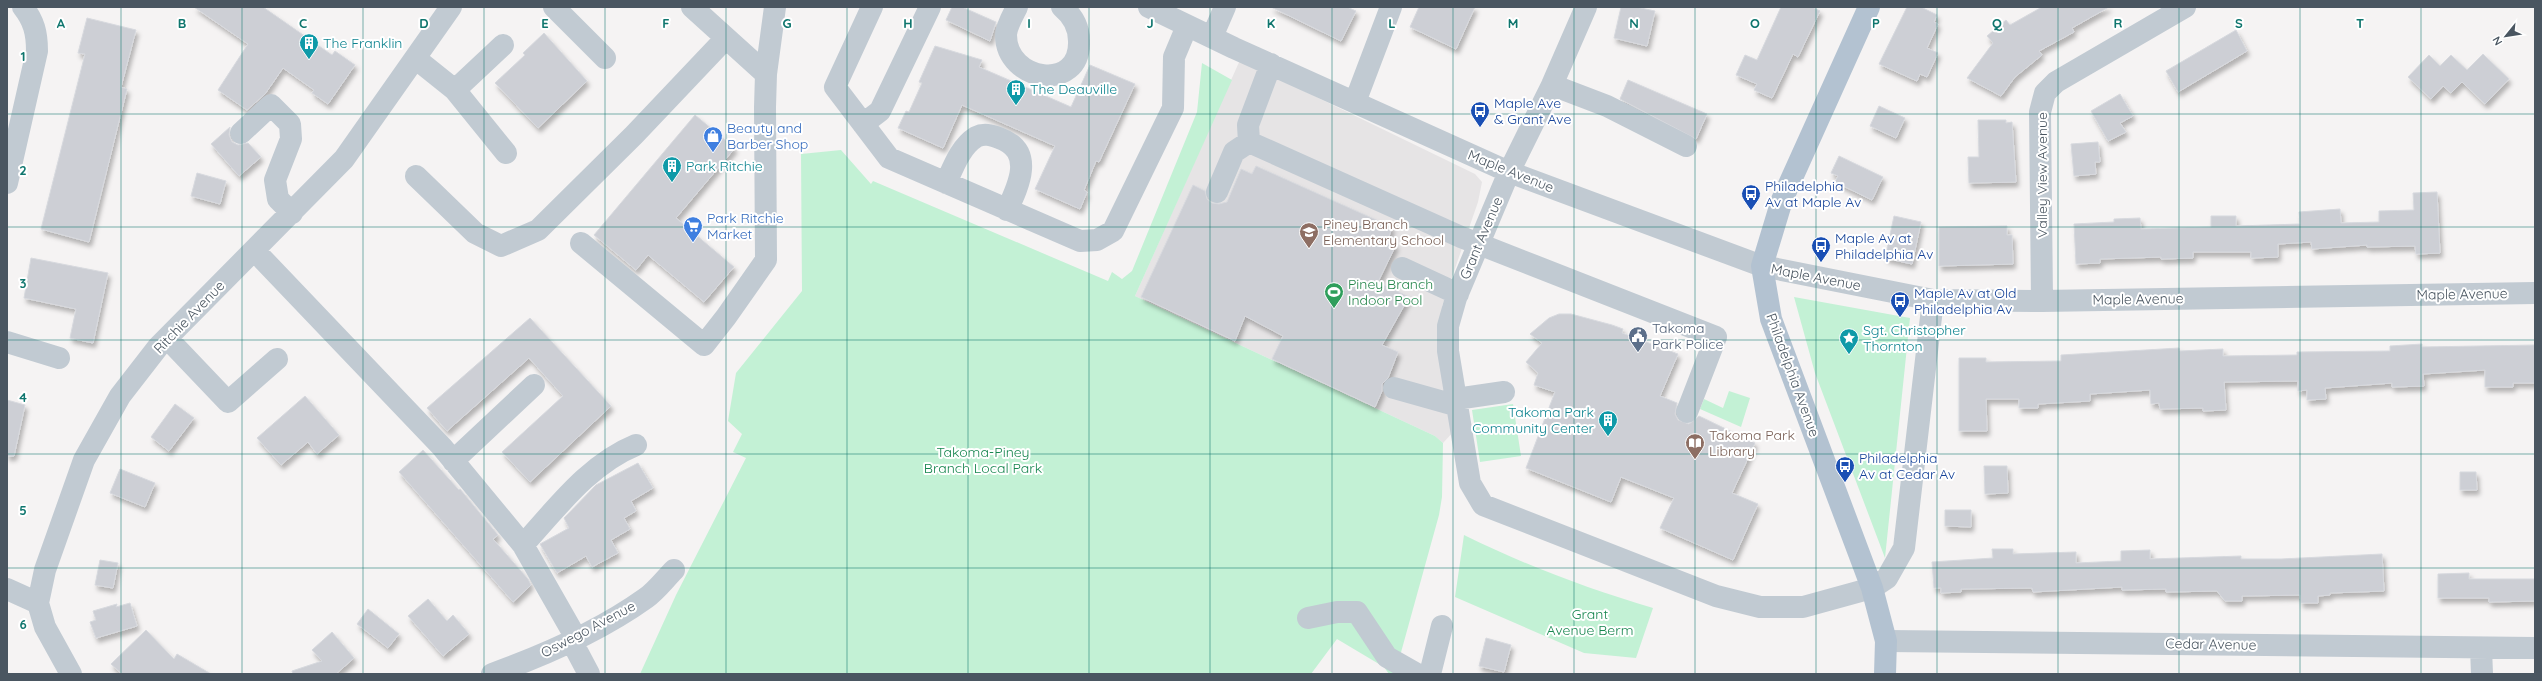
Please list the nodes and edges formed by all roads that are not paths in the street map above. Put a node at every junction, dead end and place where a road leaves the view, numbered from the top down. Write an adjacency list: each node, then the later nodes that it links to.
1 (23, 7): 34 (street)
2 (451, 7): 20 (street, Ritchie Avenue)
3 (554, 7): 21 (street)
4 (692, 7): 18 (street)
5 (775, 7): 23 (street)
6 (872, 7): 27 (street)
7 (930, 7): 27 (street)
8 (1017, 7): 9 (street)
9 (1062, 7)
10 (1149, 7): 16 (street, Maple Avenue)
11 (1225, 7): 17 (street)
12 (1391, 7): 26 (street)
13 (1586, 7): 24 (street, Grant Avenue)
14 (1869, 7): 42 (main road, Philadelphia Avenue)
15 (2185, 7): 47 (street, Valley View Avenue)
16 (1187, 26): 17 (street, Maple Avenue); 37 (street)
17 (1212, 37): 22 (street, Maple Avenue)
18 (726, 38): 23 (street); 33 (street)
19 (503, 45): 25 (street)
20 (415, 58): 25 (street); 38 (street, Ritchie Avenue)
21 (605, 58)
22 (1271, 64): 26 (street, Maple Avenue); 29 (street)
23 (766, 74): 40 (street)
24 (1552, 86): 30 (street); 32 (street, Grant Avenue)
25 (456, 90): 31 (street)
26 (1355, 102): 32 (street, Maple Avenue)
27 (863, 124): 35 (street)
28 (241, 133): 38 (street)
29 (1249, 142): 36 (street); 39 (street)
30 (1686, 146)
31 (506, 153)
32 (1509, 172): 39 (street, Grant Avenue); 42 (street, Maple Avenue)
33 (416, 176)
34 (7, 183)
35 (946, 183): 37 (street); 37 (street)
36 (1217, 192)
37 (1007, 210)
38 (292, 212): 41 (street, Ritchie Avenue)
39 (1479, 242): 45 (street, Grant Avenue); 56 (street)
40 (581, 243)
41 (254, 250): 48 (street, Ritchie Avenue); 58 (street)
42 (1762, 266): 46 (street, Maple Avenue); 61 (main road, Philadelphia Avenue)
43 (1402, 268): 45 (street)
44 (2535, 293): 47 (street, Maple Avenue)
45 (1458, 294): 55 (street, Grant Avenue)
46 (1933, 300): 47 (street, Maple Avenue); 61 (street)
47 (2042, 301)
48 (167, 338): 51 (street); 63 (street, Ritchie Avenue)
49 (7, 342): 50 (street)
50 (60, 358)
51 (277, 359)
52 (534, 385): 58 (street)
53 (1394, 388): 55 (street)
54 (1504, 392): 55 (street)
55 (1457, 403): 61 (street, Grant Avenue)
56 (1688, 412)
57 (636, 445): 59 (street)
58 (453, 461): 59 (street)
59 (522, 546): 66 (street)
60 (674, 570): 66 (street, Oswego Avenue)
61 (1872, 588): 67 (main road, Philadelphia Avenue)
62 (7, 589): 63 (street)
63 (38, 603): 70 (street, Ritchie Avenue)
64 (1308, 618): 73 (street)
65 (1442, 626): 74 (street)
66 (573, 639): 71 (street, Oswego Avenue); 72 (street)
67 (1886, 641): 68 (street, Cedar Avenue); 75 (main road, Philadelphia Avenue)
68 (2481, 648): 69 (street, Cedar Avenue); 76 (street)
69 (2535, 648)
70 (72, 674)
71 (492, 674)
72 (589, 674)
73 (1417, 674)
74 (1430, 674)
75 (1886, 674)
76 (2482, 674)

